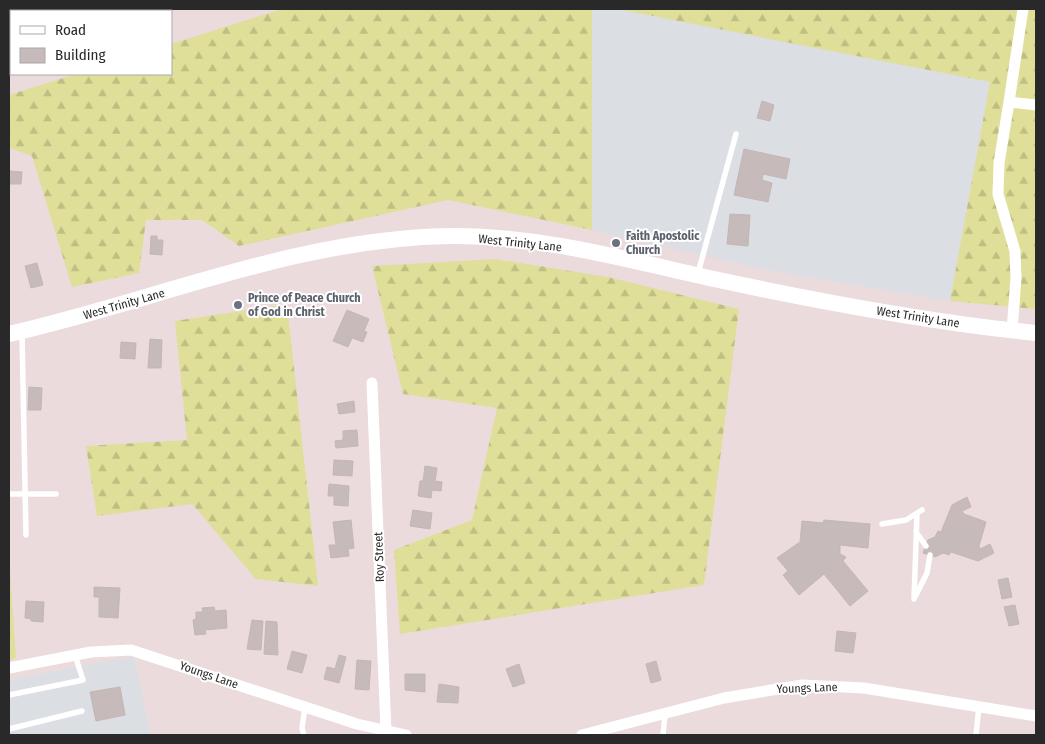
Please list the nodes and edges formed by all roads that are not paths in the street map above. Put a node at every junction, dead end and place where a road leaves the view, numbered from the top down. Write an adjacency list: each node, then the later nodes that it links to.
1 (1023, 9): 2 (street)
2 (1009, 102): 3 (street); 6 (street)
3 (1036, 105)
4 (736, 134): 5 (lane)
5 (698, 275): 6 (main road, West Trinity Lane); 7 (main road, West Trinity Lane)
6 (1012, 331): 8 (main road, West Trinity Lane)
7 (16, 333): 11 (lane)
8 (1036, 333)
9 (372, 383): 27 (street, Roy Street)
10 (9, 494): 11 (lane)
11 (25, 494): 12 (lane); 15 (lane)
12 (56, 494)
13 (882, 524): 14 (lane)
14 (916, 532): 16 (lane); 17 (lane)
15 (26, 536)
16 (926, 546)
17 (930, 555)
18 (75, 655): 19 (street, Youngs Lane); 20 (lane); 22 (street, Youngs Lane)
19 (9, 668)
20 (9, 695)
21 (979, 706): 24 (street, Youngs Lane); 25 (street, Youngs Lane); 32 (lane)
22 (305, 707): 27 (street, Youngs Lane); 28 (lane)
23 (82, 711): 26 (lane)
24 (665, 714): 30 (street, Youngs Lane); 31 (lane)
25 (1036, 716)
26 (9, 729)
27 (386, 731): 29 (street, Youngs Lane)
28 (304, 735)
29 (406, 735)
30 (582, 735)
31 (663, 735)
32 (976, 735)

